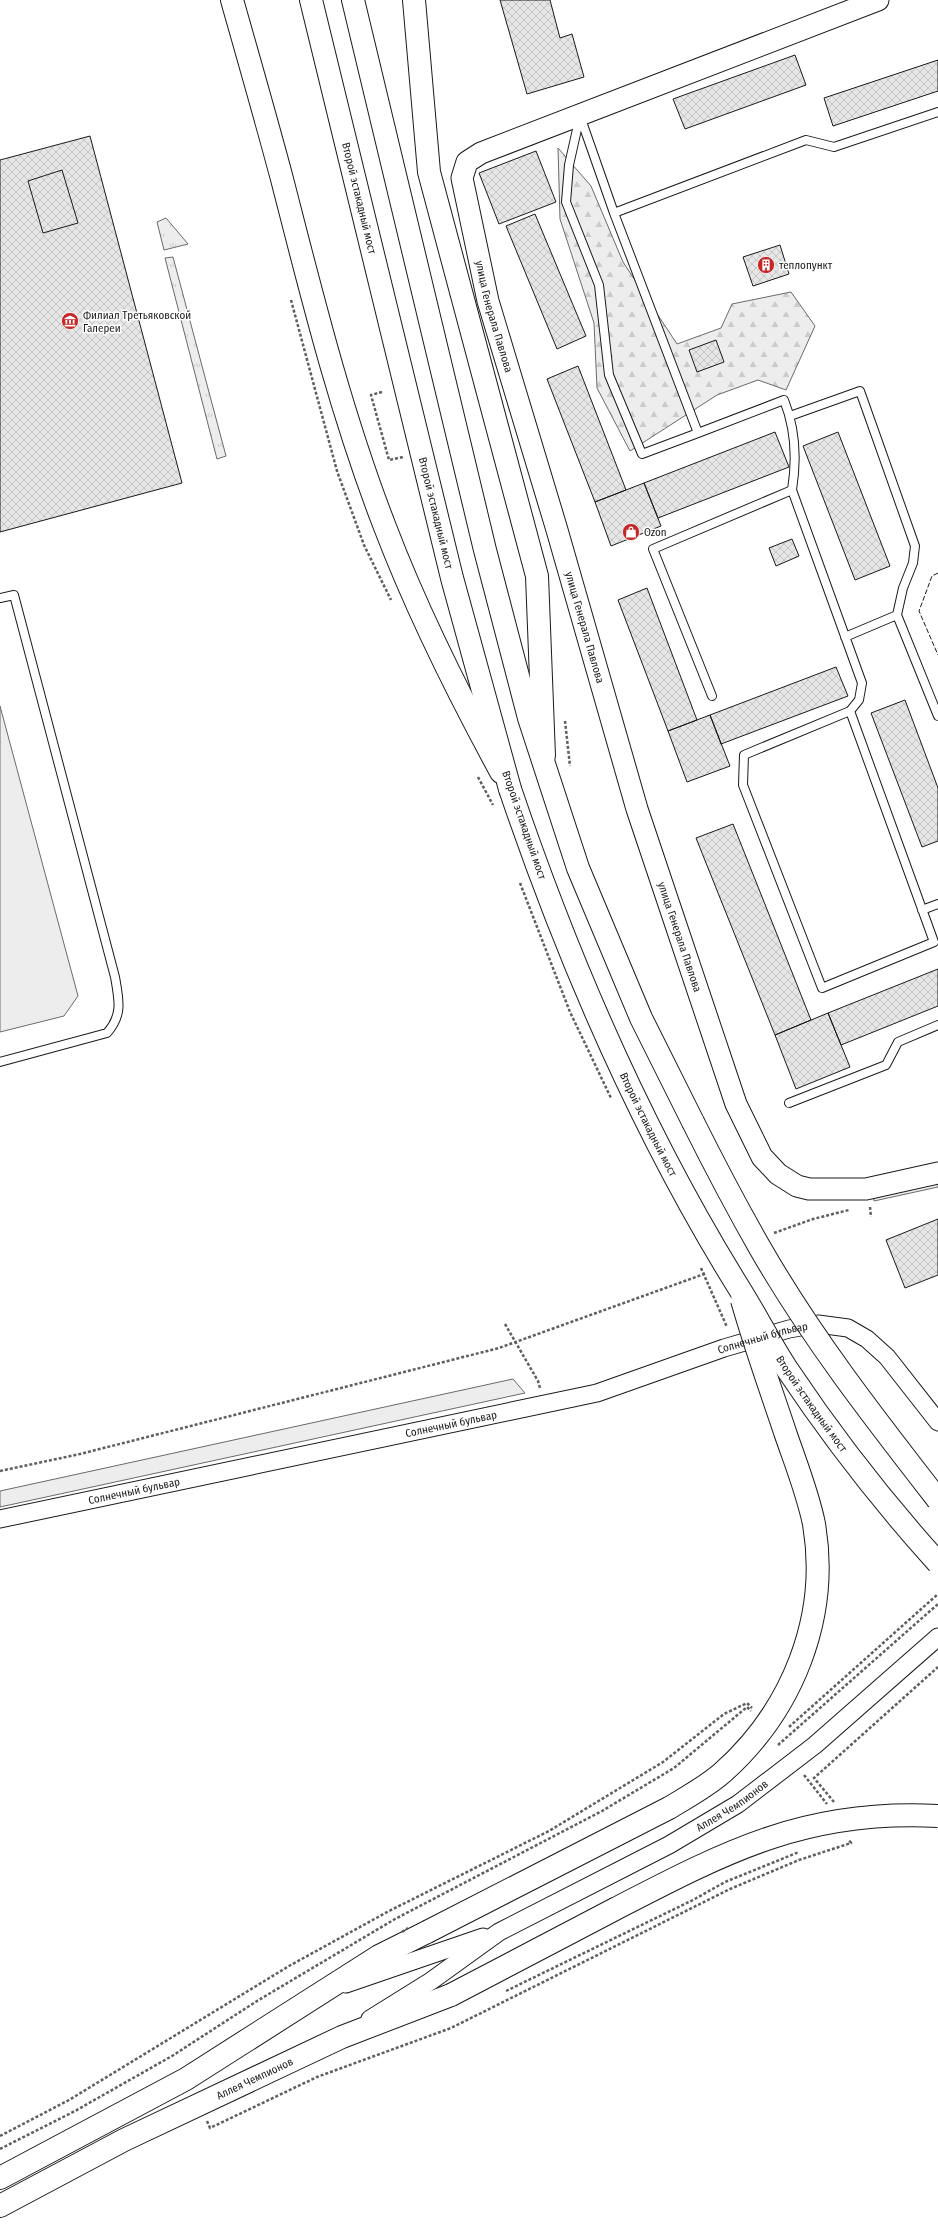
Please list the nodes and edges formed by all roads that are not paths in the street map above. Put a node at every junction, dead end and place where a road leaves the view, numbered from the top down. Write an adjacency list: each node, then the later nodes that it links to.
1 (232, 0): 19 (main road)
2 (311, 0): 19 (main road, Второй эстакадный мост)
3 (353, 0): 18 (main road)
4 (414, 0): 18 (main road)
5 (878, 0): 7 (street, улица Генерала Павлова)
6 (938, 112): 8 (lane)
7 (580, 116): 8 (lane); 10 (lane); 25 (street, улица Генерала Павлова)
8 (614, 213): 10 (lane)
9 (790, 416): 10 (lane); 11 (lane); 13 (lane)
10 (698, 433)
11 (792, 490): 14 (lane); 15 (lane)
12 (0, 598): 23 (lane)
13 (897, 615): 14 (lane); 17 (lane)
14 (845, 637): 16 (lane)
15 (712, 696)
16 (850, 711): 21 (lane); 21 (lane)
17 (938, 716)
18 (544, 767): 28 (main road, bridge)
19 (510, 789): 26 (main road, Второй эстакадный мост, bridge)
20 (938, 904): 21 (lane)
21 (922, 910)
22 (938, 1025): 24 (lane)
23 (0, 1062)
24 (789, 1103)
25 (938, 1173)
26 (739, 1288): 30 (main road, Второй эстакадный мост, bridge); 34 (main road, bridge)
27 (938, 1422): 29 (street, Солнечный бульвар)
28 (938, 1500)
29 (0, 1519)
30 (938, 1563)
31 (938, 1637): 33 (street, Аллея Чемпионов)
32 (938, 1816): 35 (main road, bridge)
33 (499, 1932): 34 (street, Аллея Чемпионов); 35 (street, Аллея Чемпионов)
34 (324, 1992): 36 (main road, Аллея Чемпионов)
35 (342, 2036): 37 (main road, Аллея Чемпионов)
36 (0, 2178)
37 (0, 2206)

